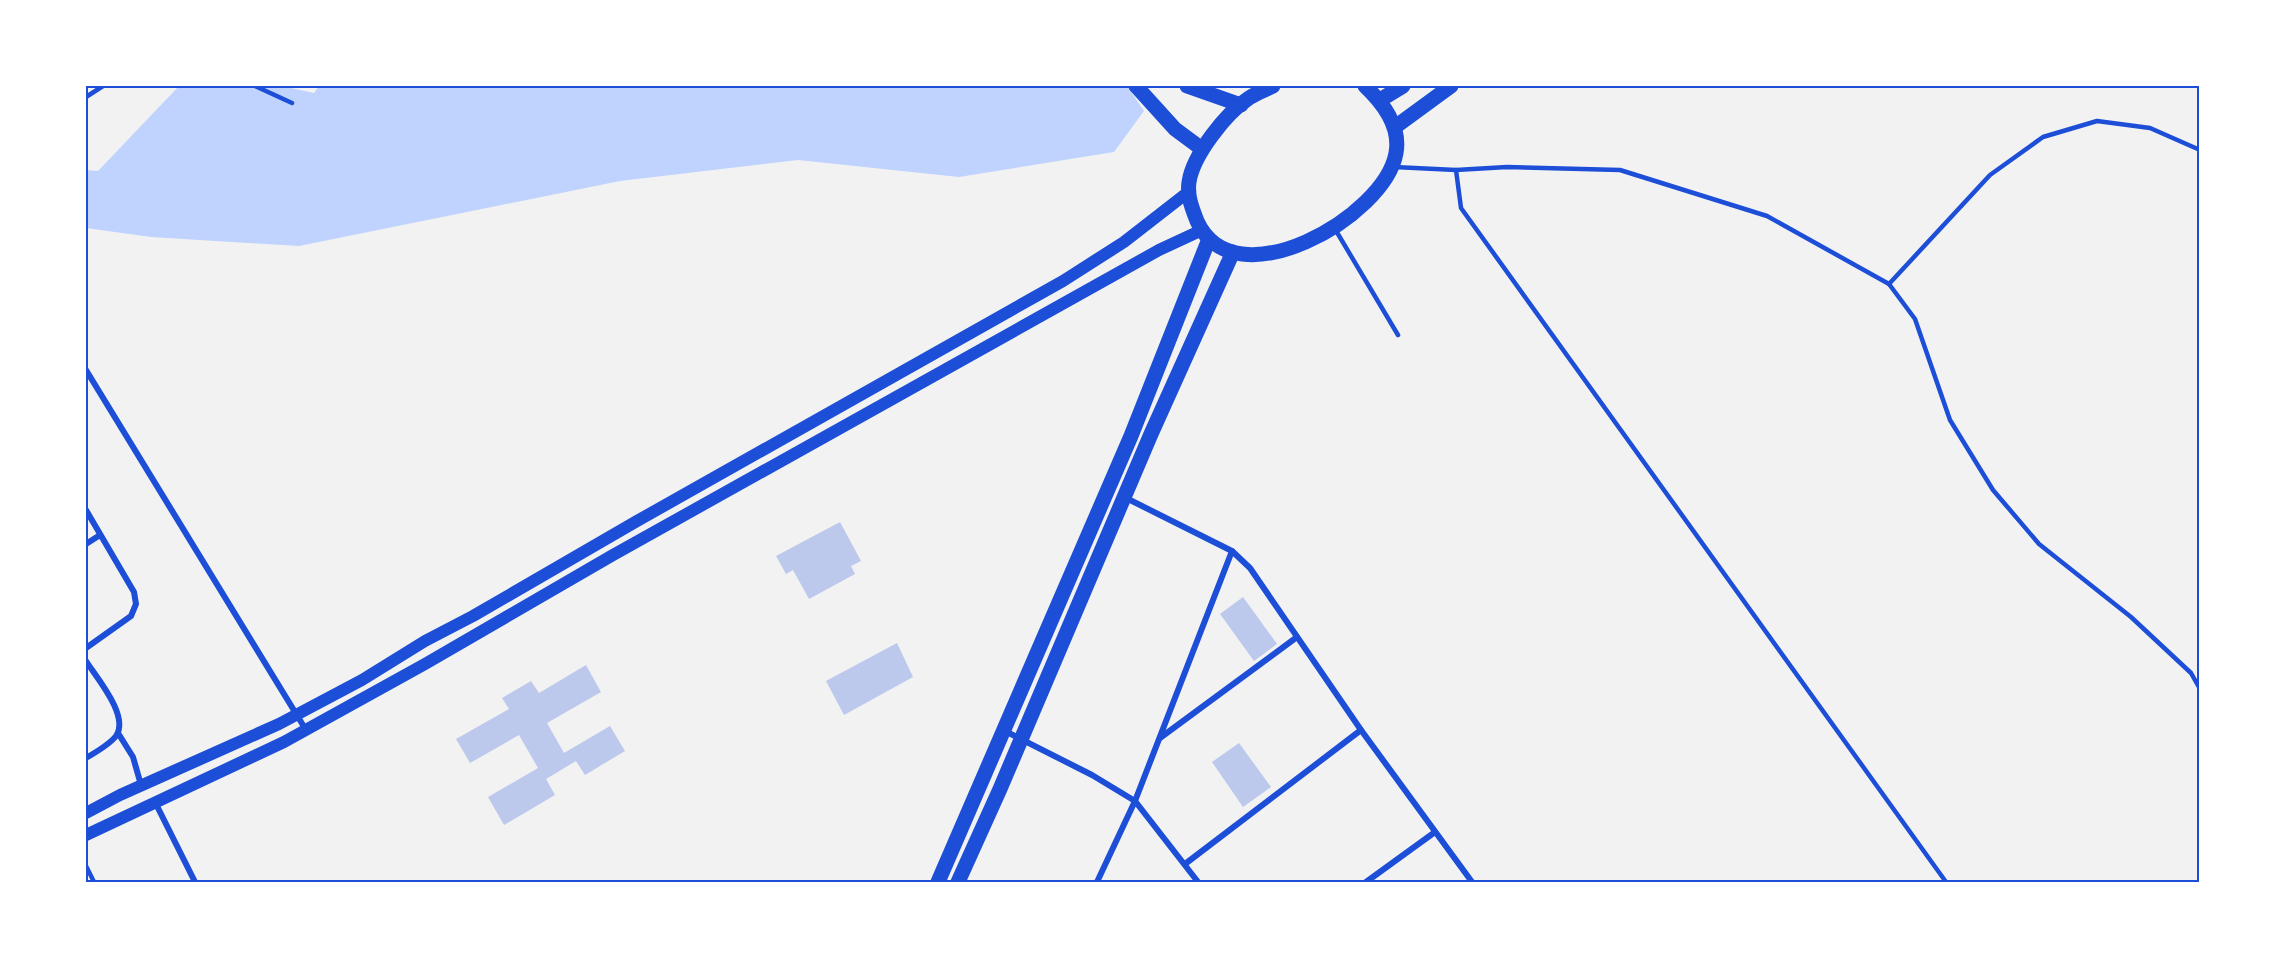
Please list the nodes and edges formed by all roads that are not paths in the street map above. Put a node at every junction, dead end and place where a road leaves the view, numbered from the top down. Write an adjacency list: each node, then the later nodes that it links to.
1 (103, 86): 9 (lane)
2 (255, 86): 11 (lane)
3 (1136, 86): 14 (main road)
4 (1187, 86): 12 (main road)
5 (1273, 86): 12 (main road)
6 (1365, 86): 10 (main road)
7 (1402, 86): 10 (main road)
8 (1451, 86): 13 (main road)
9 (86, 97)
10 (1380, 100): 13 (main road)
11 (292, 103)
12 (1241, 105): 14 (main road)
13 (1395, 127): 16 (main road)
14 (1202, 148): 18 (main road)
15 (2199, 150): 22 (lane)
16 (1392, 167): 17 (lane); 19 (main road)
17 (1456, 170): 22 (lane); 58 (lane)
18 (1187, 193): 20 (main road); 34 (main road)
19 (1334, 227): 21 (main road); 23 (lane)
20 (1205, 235): 21 (main road); 35 (main road); 37 (main road)
21 (1233, 252): 25 (main road)
22 (1889, 284): 33 (lane)
23 (1398, 335)
24 (86, 370): 34 (street)
25 (1124, 497): 29 (street); 39 (main road)
26 (86, 510): 27 (street)
27 (100, 535): 28 (street); 31 (street)
28 (86, 544)
29 (1232, 551): 30 (street); 40 (street)
30 (1297, 637): 36 (street); 40 (street)
31 (86, 648)
32 (86, 660): 38 (street)
33 (2199, 688)
34 (298, 714): 35 (street); 42 (main road)
35 (306, 730): 44 (main road)
36 (1360, 730): 46 (street); 48 (street)
37 (1005, 731): 39 (street); 52 (main road)
38 (118, 734): 41 (street); 42 (street)
39 (1022, 739): 43 (street); 53 (main road)
40 (1158, 739): 43 (street)
41 (86, 758)
42 (141, 786): 45 (main road)
43 (1135, 801): 48 (street); 54 (street)
44 (156, 804): 47 (main road); 51 (street)
45 (86, 813)
46 (1435, 832): 56 (street); 57 (street)
47 (86, 836)
48 (1185, 864): 55 (street)
49 (86, 866): 50 (lane)
50 (94, 882)
51 (195, 882)
52 (938, 882)
53 (958, 882)
54 (1097, 882)
55 (1198, 882)
56 (1366, 882)
57 (1472, 882)
58 (1946, 882)

